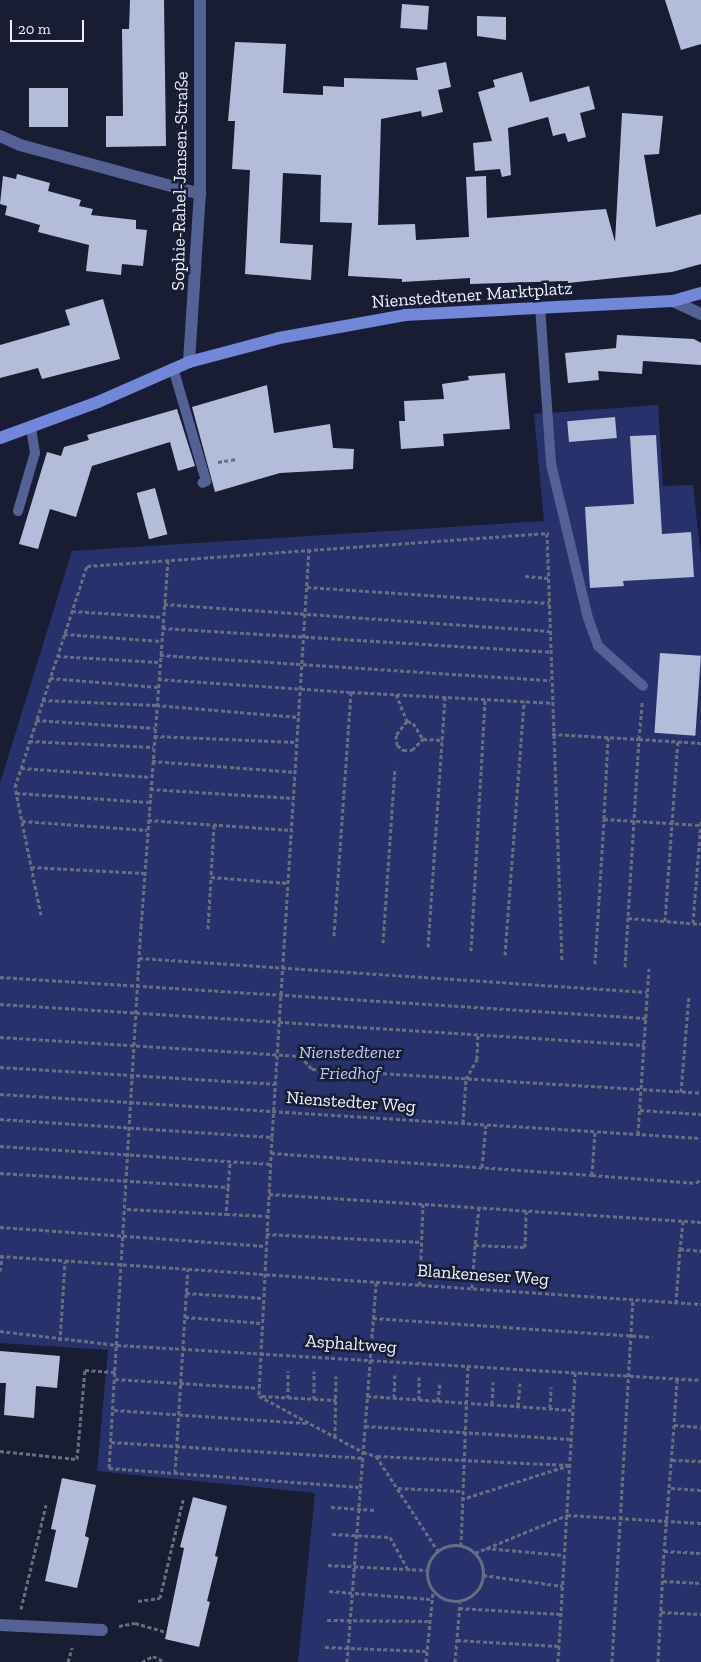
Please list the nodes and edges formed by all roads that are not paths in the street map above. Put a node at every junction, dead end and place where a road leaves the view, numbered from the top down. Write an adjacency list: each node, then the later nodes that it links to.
1 (200, 0): 3 (street, Sophie-Rahel-Jansen-Straße)
2 (0, 136): 3 (street)
3 (200, 194): 8 (street, Sophie-Rahel-Jansen-Straße)
4 (701, 293): 5 (street, Nienstedtener Marktplatz)
5 (673, 301): 6 (street, Nienstedtener Marktplatz); 7 (street, Nienstedtener Marktplatz)
6 (540, 306): 8 (street, Nienstedtener Marktplatz); 14 (lane)
7 (701, 314)
8 (189, 362): 9 (street, Nienstedtener Marktplatz)
9 (173, 368): 10 (street, Nienstedtener Marktplatz); 12 (lane)
10 (30, 427): 11 (street, Nienstedtener Marktplatz); 13 (lane)
11 (0, 438)
12 (202, 483)
13 (18, 511)
14 (643, 686)
15 (0, 1625): 16 (street)
16 (102, 1630)

